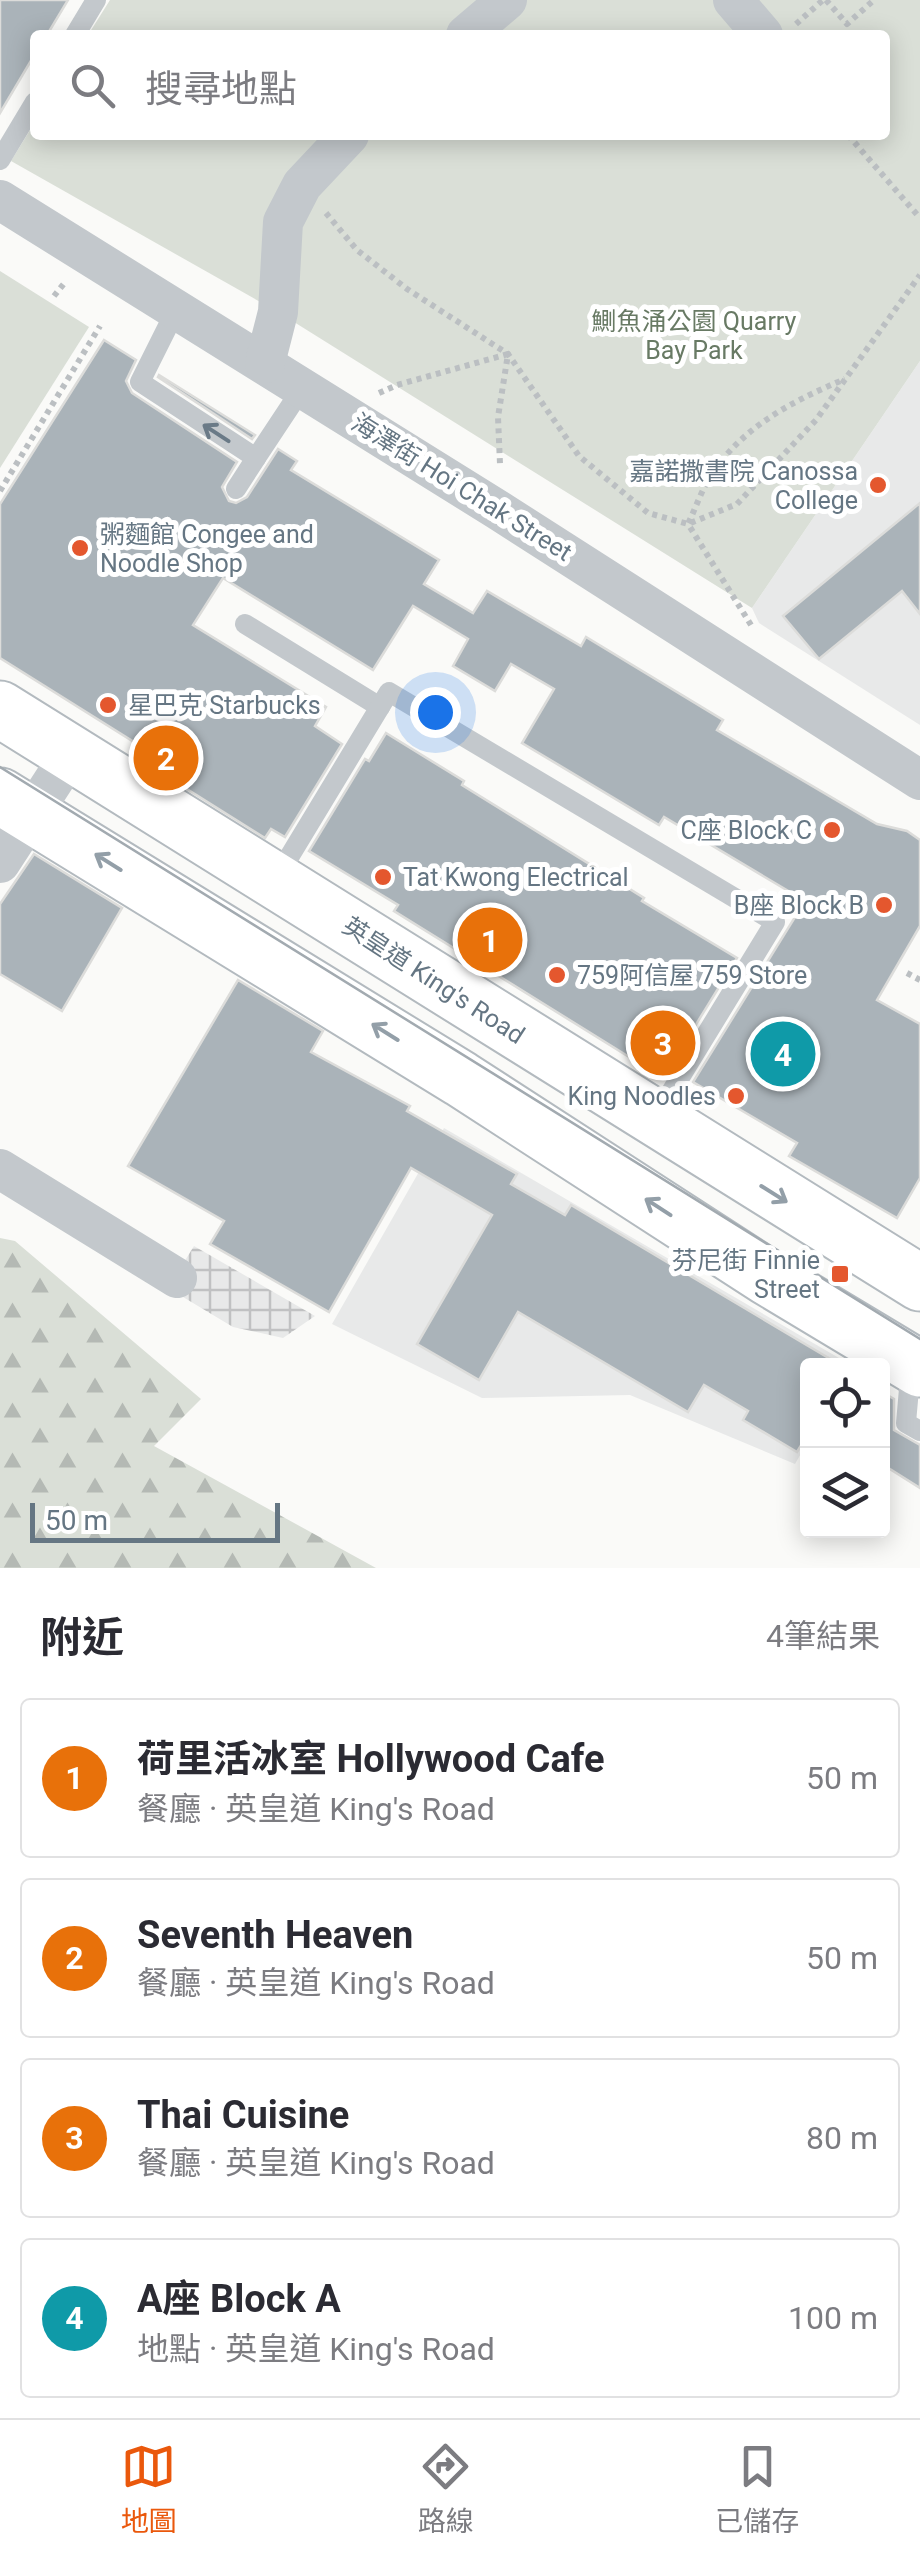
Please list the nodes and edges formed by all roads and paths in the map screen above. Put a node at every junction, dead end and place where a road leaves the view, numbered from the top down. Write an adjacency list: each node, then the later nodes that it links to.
1 (96, 0): 6 (lane)
2 (507, 0): 7 (street)
3 (733, 0): 8 (street)
4 (824, 0): 5 (path); 9 (path)
5 (874, 0)
6 (78, 30)
7 (472, 30)
8 (758, 30)
9 (790, 30)
10 (30, 110): 13 (lane)
11 (345, 140): 14 (street)
12 (852, 140): 16 (path)
13 (0, 160)
14 (302, 186): 20 (path); 21 (street)
15 (0, 200): 18 (street, 海澤街 Hoi Chak Street)
16 (920, 218)
17 (920, 275): 22 (path)
18 (177, 308): 21 (street, 海澤街 Hoi Chak Street); 25 (lane, one-way to 18)
19 (100, 326): 28 (path)
20 (508, 354): 24 (path); 26 (path); 29 (path)
21 (265, 363): 23 (street, 海澤街 Hoi Chak Street)
22 (846, 378): 29 (path); 29 (path)
23 (303, 387): 25 (lane); 35 (street, 海澤街 Hoi Chak Street)
24 (379, 393)
25 (256, 458): 27 (lane)
26 (500, 464)
27 (236, 489)
28 (0, 492)
29 (688, 524): 31 (path)
30 (245, 624): 32 (lane)
31 (751, 625)
32 (380, 706): 38 (lane); 41 (lane)
33 (0, 709): 34 (main road, 英皇道 King's Road)
34 (72, 752): 36 (street); 38 (main road, 英皇道 King's Road)
35 (920, 780)
36 (15, 805): 37 (street); 45 (main road, one-way to 36)
37 (0, 863)
38 (276, 879): 41 (main road, 英皇道 King's Road)
39 (907, 972): 40 (path)
40 (920, 980)
41 (655, 1119): 44 (main road, 英皇道 King's Road, one-way to 44)
42 (0, 1169): 43 (street)
43 (177, 1278)
44 (920, 1283)
45 (916, 1366): 46 (lane)
46 (920, 1431)

